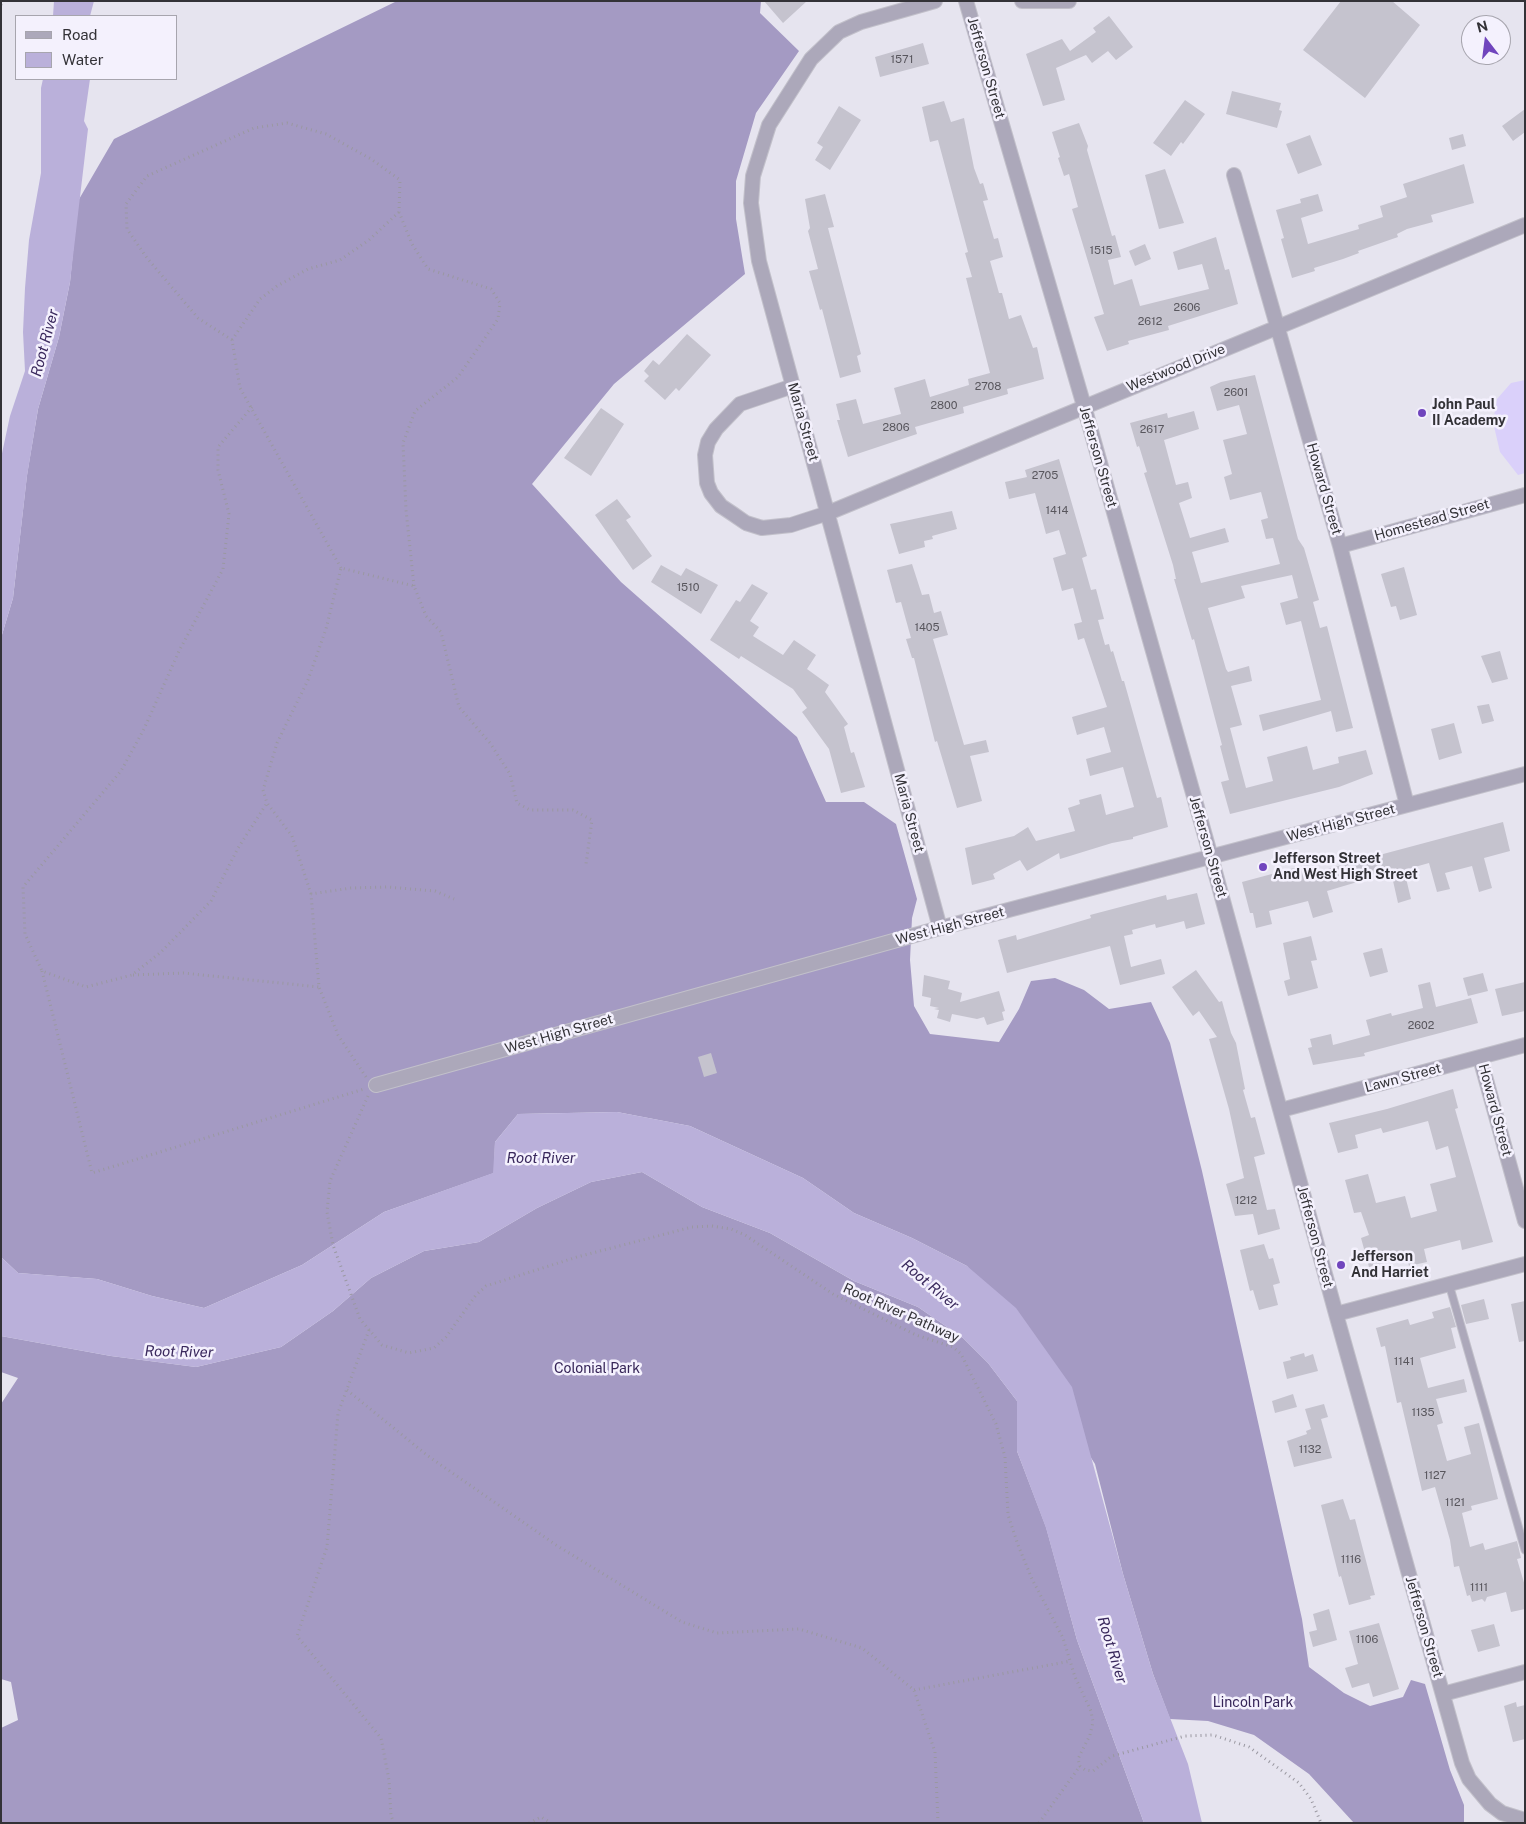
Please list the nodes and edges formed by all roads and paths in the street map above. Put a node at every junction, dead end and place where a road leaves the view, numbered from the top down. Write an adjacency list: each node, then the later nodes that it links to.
1 (2, 1): 6 (path)
2 (935, 1): 12 (street, Maria Street)
3 (966, 1): 13 (street, Jefferson Street)
4 (1022, 1): 5 (street)
5 (1068, 1)
6 (1, 5)
7 (1234, 175): 10 (street, Howard Street)
8 (399, 212): 11 (path); 11 (path); 19 (path)
9 (1525, 224): 10 (street, Westwood Drive)
10 (1277, 327): 13 (street, Westwood Drive); 17 (street, Howard Street)
11 (232, 340): 14 (path)
12 (793, 386): 16 (street, Maria Street); 16 (street, Westwood Drive)
13 (1084, 406): 16 (street, Westwood Drive); 23 (street, Jefferson Street)
14 (252, 408): 18 (path); 28 (path)
15 (1525, 495): 17 (street, Homestead Street)
16 (828, 513): 27 (street, Maria Street)
17 (1340, 546): 22 (street, Howard Street)
18 (341, 568): 19 (path); 21 (path)
19 (414, 586): 24 (path)
20 (1525, 774): 22 (street, West High Street)
21 (266, 803): 25 (path); 29 (path)
22 (1407, 805): 23 (street, West High Street)
23 (1212, 857): 27 (street, West High Street); 34 (street, Jefferson Street)
24 (586, 864)
25 (311, 894): 26 (path); 30 (path)
26 (454, 899)
27 (940, 928): 33 (street, West High Street)
28 (42, 971): 29 (path); 33 (path)
29 (132, 976): 30 (path)
30 (319, 987): 33 (path)
31 (1525, 1045): 32 (street, Lawn Street)
32 (1480, 1058): 34 (street, Lawn Street); 35 (street, Howard Street)
33 (376, 1085): 39 (path, Root River Pathway)
34 (1281, 1110): 38 (street, Jefferson Street)
35 (1525, 1221)
36 (1525, 1264): 37 (street)
37 (1449, 1284): 38 (street); 41 (lane)
38 (1336, 1314): 45 (street, Jefferson Street)
39 (369, 1330): 40 (path); 42 (path, Root River Pathway)
40 (347, 1390): 44 (path); 48 (path)
41 (1525, 1550)
42 (1071, 1661): 44 (path); 46 (path, Root River Pathway)
43 (1525, 1672): 45 (street)
44 (914, 1690): 51 (path)
45 (1443, 1694): 47 (street, Jefferson Street)
46 (1080, 1766): 52 (path); 53 (path)
47 (1525, 1820)
48 (394, 1823)
49 (529, 1823): 50 (path)
50 (551, 1823)
51 (938, 1823)
52 (1039, 1823)
53 (1321, 1823)

